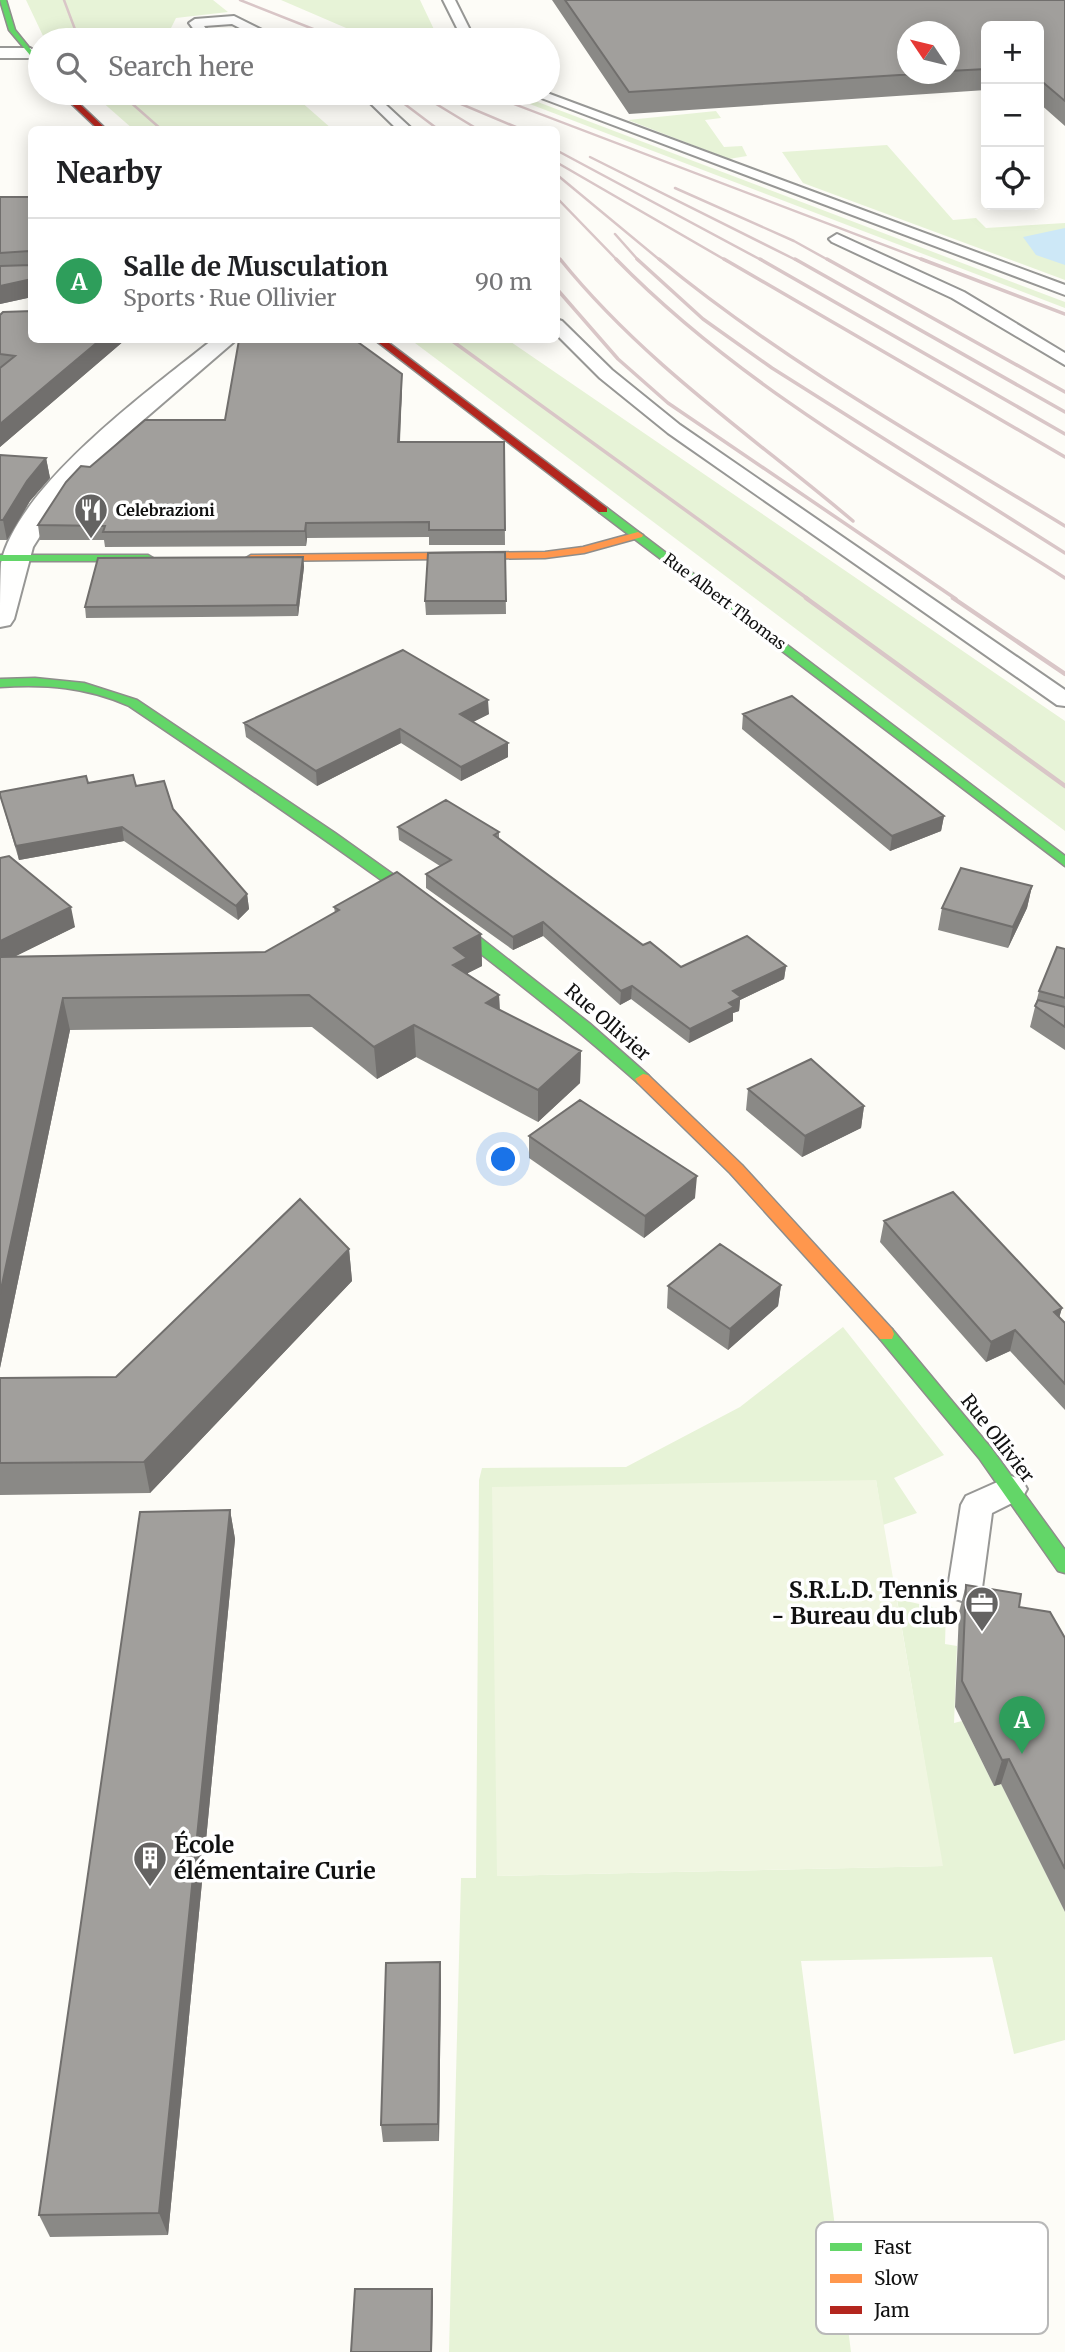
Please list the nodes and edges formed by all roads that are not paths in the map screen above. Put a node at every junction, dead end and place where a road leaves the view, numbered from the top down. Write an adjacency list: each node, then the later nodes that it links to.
1 (3, 0): 6 (street)
2 (449, 0): 5 (lane)
3 (199, 28): 4 (lane)
4 (249, 28)
5 (463, 28)
6 (28, 50)
7 (0, 53): 8 (street)
8 (28, 58)
9 (560, 102): 15 (lane)
10 (77, 105): 12 (street)
11 (379, 105): 13 (lane)
12 (100, 126)
13 (403, 126)
14 (837, 239): 19 (lane)
15 (1065, 290)
16 (560, 328): 26 (lane)
17 (222, 343): 21 (street)
18 (385, 343): 20 (street, Rue Albert Thomas)
19 (1065, 360)
20 (638, 535): 23 (street); 27 (street, Rue Albert Thomas)
21 (8, 558): 22 (street); 24 (street)
22 (159, 558)
23 (228, 558)
24 (0, 620)
25 (0, 683): 28 (street, Rue Ollivier)
26 (1065, 701)
27 (1065, 862)
28 (1011, 1489): 29 (street, Rue Ollivier); 30 (lane)
29 (1065, 1565)
30 (965, 1588)

